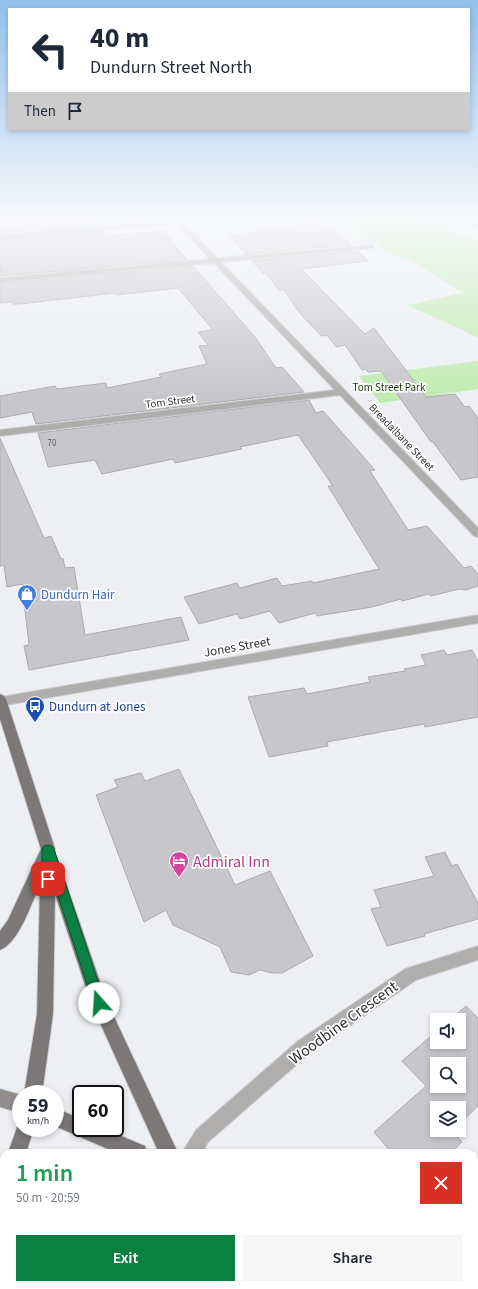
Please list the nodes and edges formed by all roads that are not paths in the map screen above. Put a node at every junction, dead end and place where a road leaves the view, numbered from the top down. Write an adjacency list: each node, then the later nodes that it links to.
1 (19, 278): 3 (street)
2 (233, 278): 4 (street, Breadalbane Street)
3 (0, 280)
4 (343, 392): 5 (street, Tom Street); 6 (street, Breadalbane Street)
5 (0, 433)
6 (478, 534)
7 (478, 619): 8 (street, Jones Street)
8 (0, 701): 9 (main road)
9 (48, 849): 10 (main road); 12 (main road); 19 (main road)
10 (0, 943)
11 (478, 953): 20 (street, Woodbine Crescent)
12 (34, 1085)
13 (0, 1098): 14 (main road)
14 (12, 1101)
15 (64, 1121): 18 (main road)
16 (22, 1137): 17 (main road)
17 (18, 1149)
18 (129, 1149)
19 (167, 1149)
20 (194, 1149)

